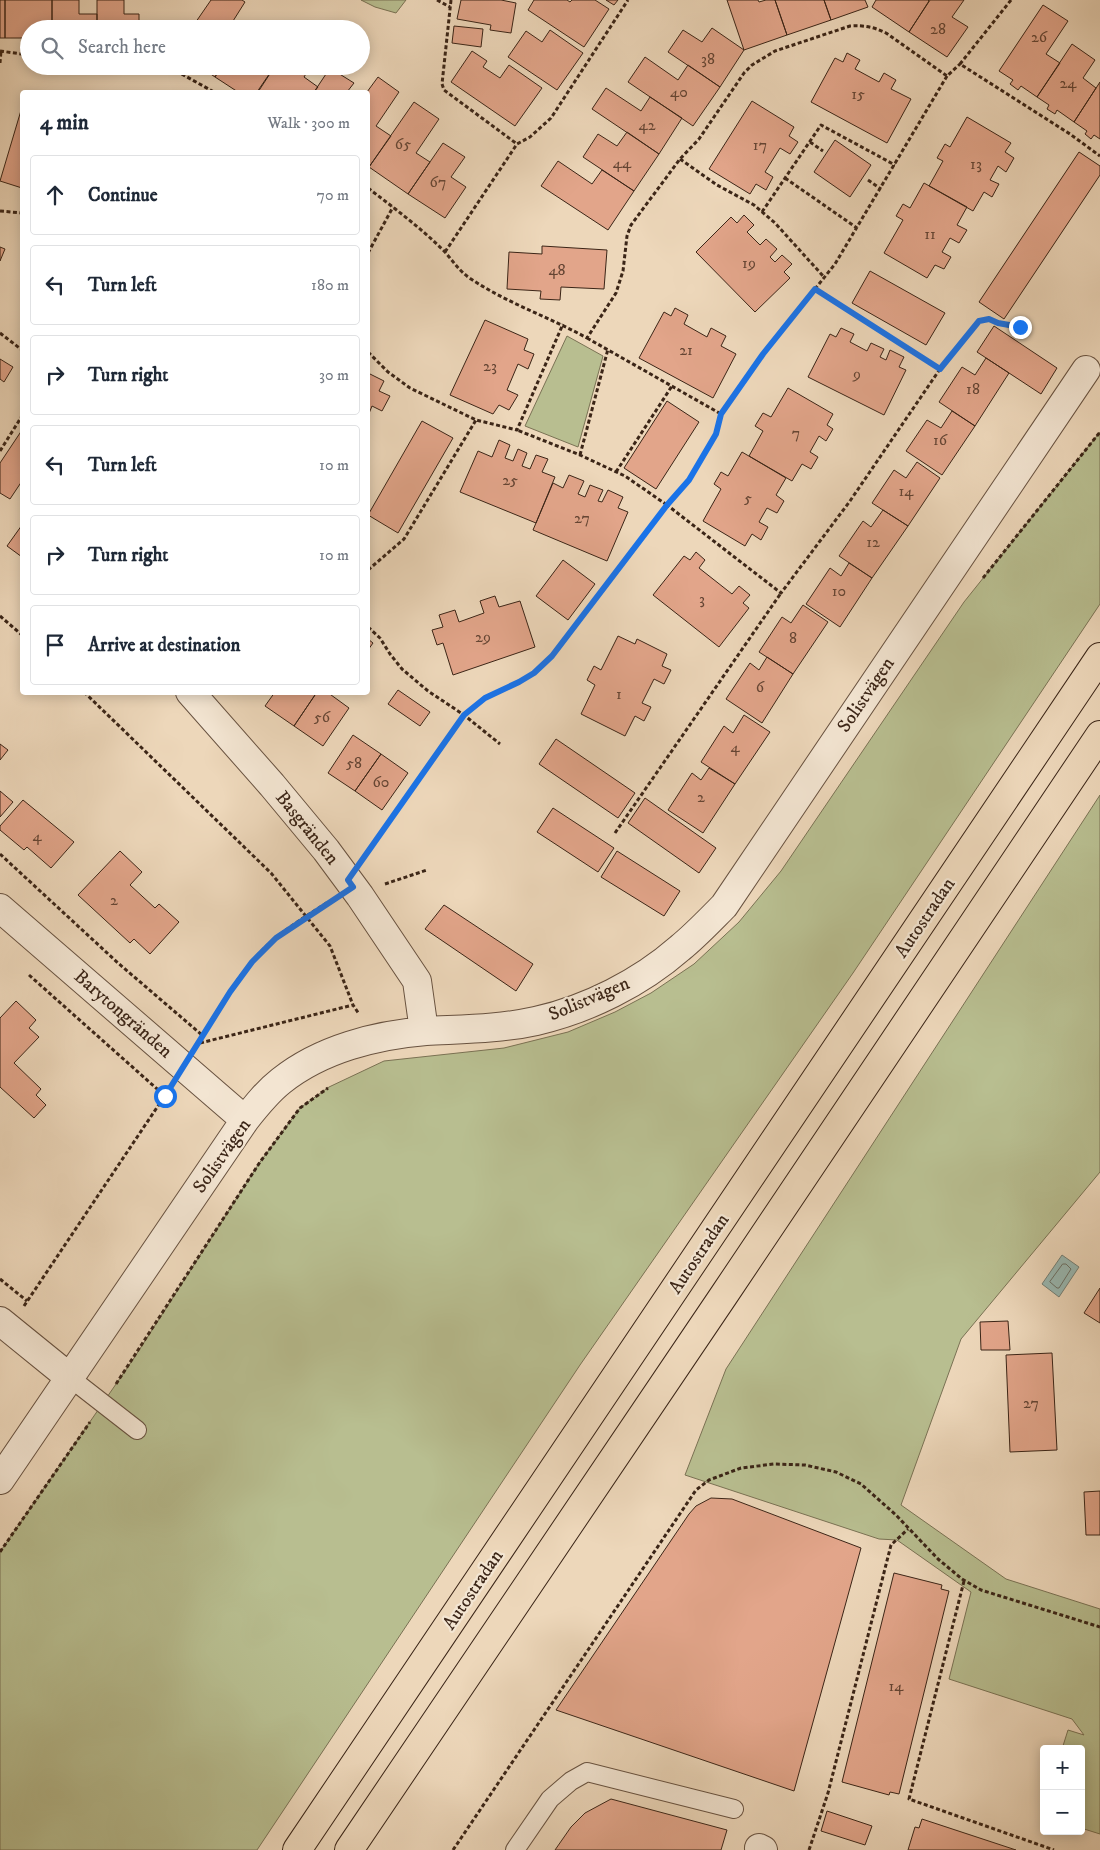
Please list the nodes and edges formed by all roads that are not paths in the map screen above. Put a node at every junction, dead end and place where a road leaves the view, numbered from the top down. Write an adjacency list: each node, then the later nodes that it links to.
1 (1086, 370): 6 (street, Solistvägen)
2 (1100, 657): 13 (highway, Autostradan)
3 (193, 695): 6 (street, Basgränden)
4 (1100, 735): 14 (highway)
5 (0, 908): 7 (street, Barytongränden)
6 (424, 1031): 7 (street, Solistvägen)
7 (245, 1120): 9 (street, Solistvägen)
8 (4, 1325): 9 (street)
9 (69, 1377): 10 (lane); 11 (street, Solistvägen)
10 (137, 1430)
11 (0, 1480)
12 (734, 1809): 15 (lane)
13 (297, 1850)
14 (349, 1850)
15 (515, 1850)

